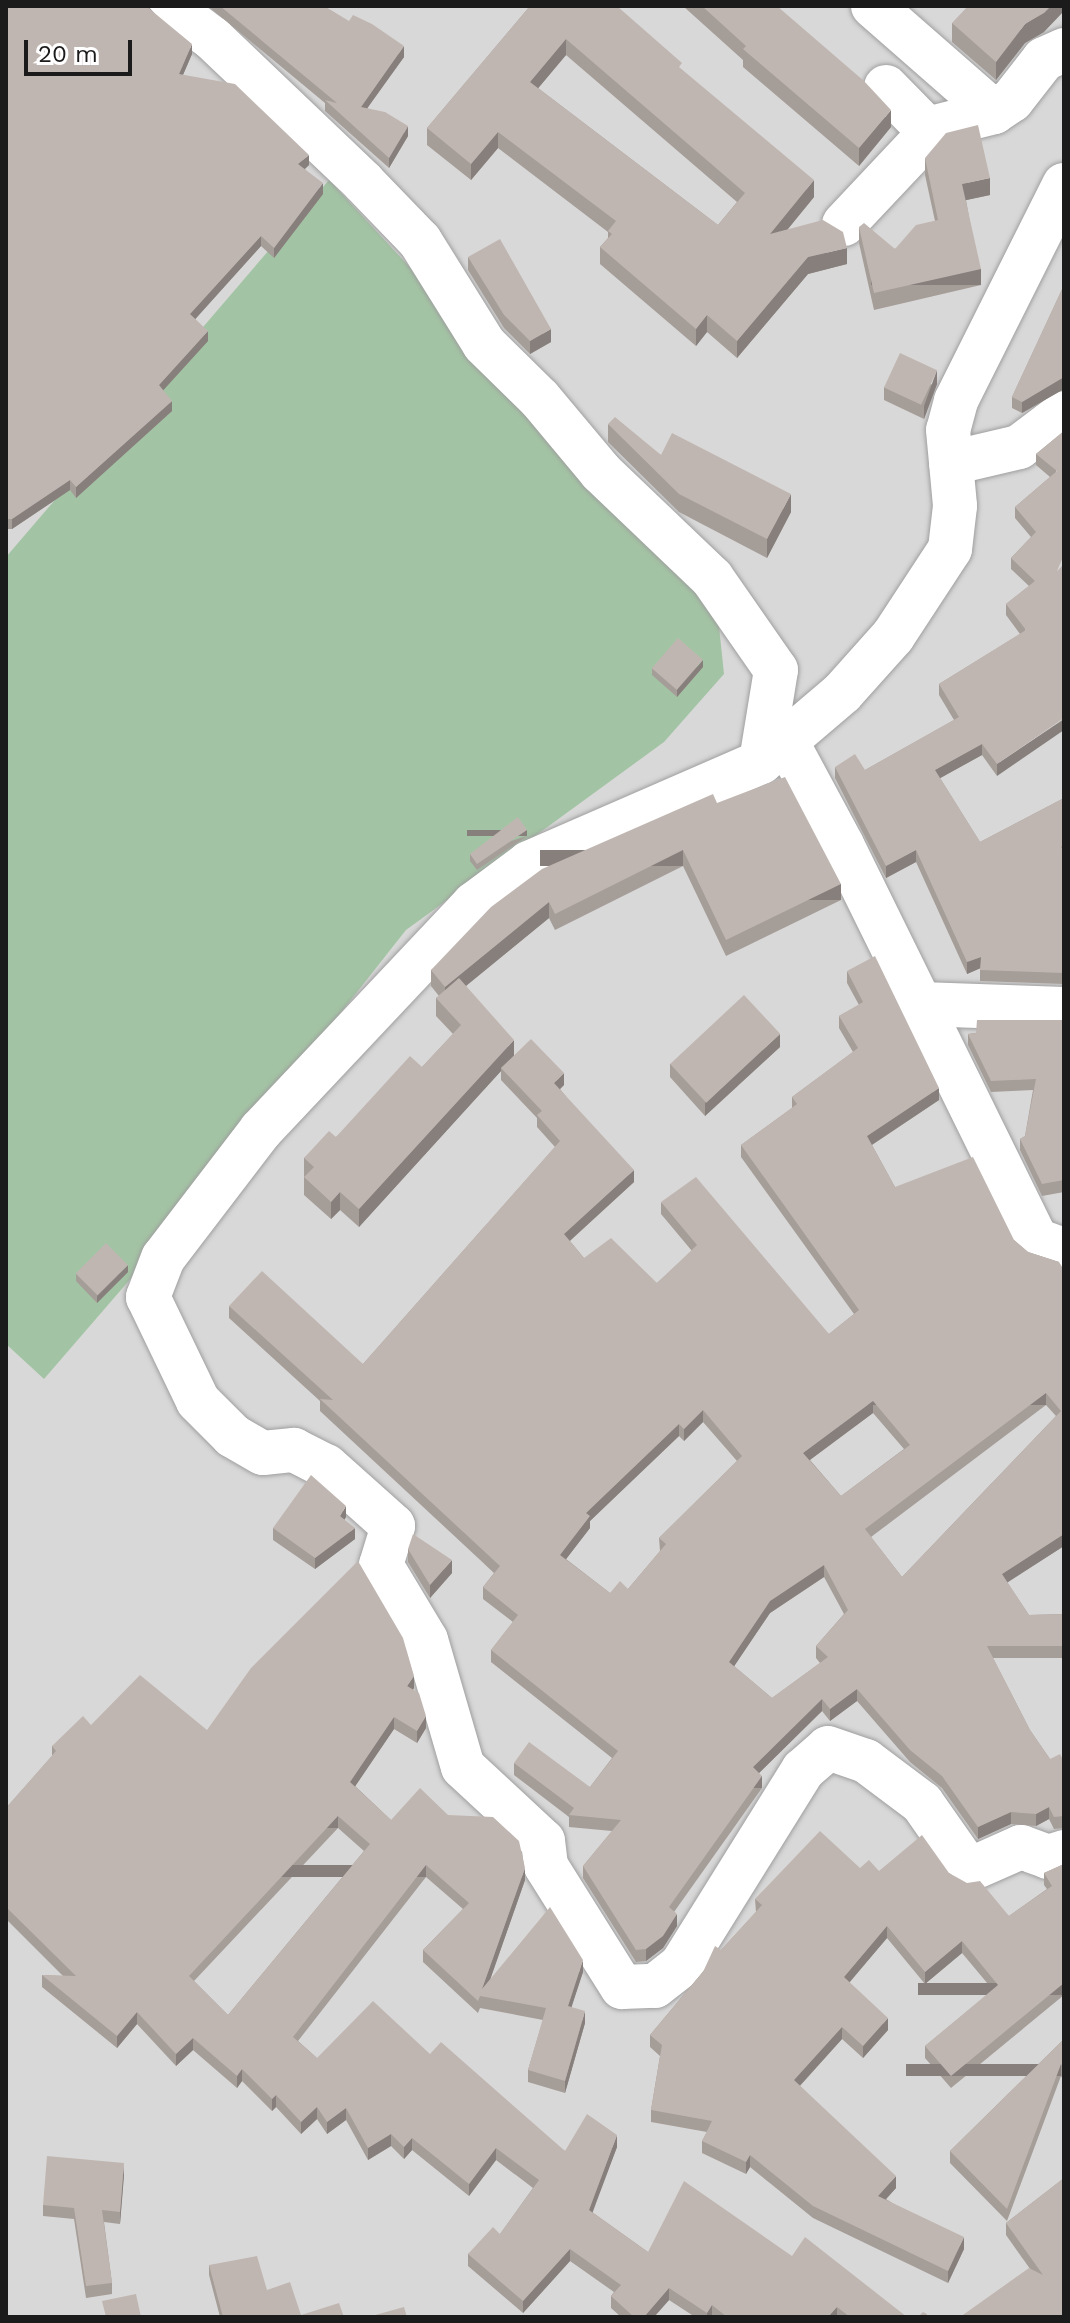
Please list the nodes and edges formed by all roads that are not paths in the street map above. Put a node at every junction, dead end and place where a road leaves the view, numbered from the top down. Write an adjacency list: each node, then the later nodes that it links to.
1 (169, 6): 11 (street)
2 (873, 6): 5 (street)
3 (1064, 50): 5 (street)
4 (886, 87): 6 (street)
5 (994, 112): 6 (street)
6 (927, 129): 8 (street)
7 (1064, 185): 10 (street)
8 (844, 224)
9 (1064, 413): 10 (street)
10 (951, 463): 11 (street)
11 (773, 751): 12 (street); 15 (street)
12 (921, 1004): 13 (street); 14 (street)
13 (1064, 1009)
14 (1064, 1250)
15 (1064, 1852)

